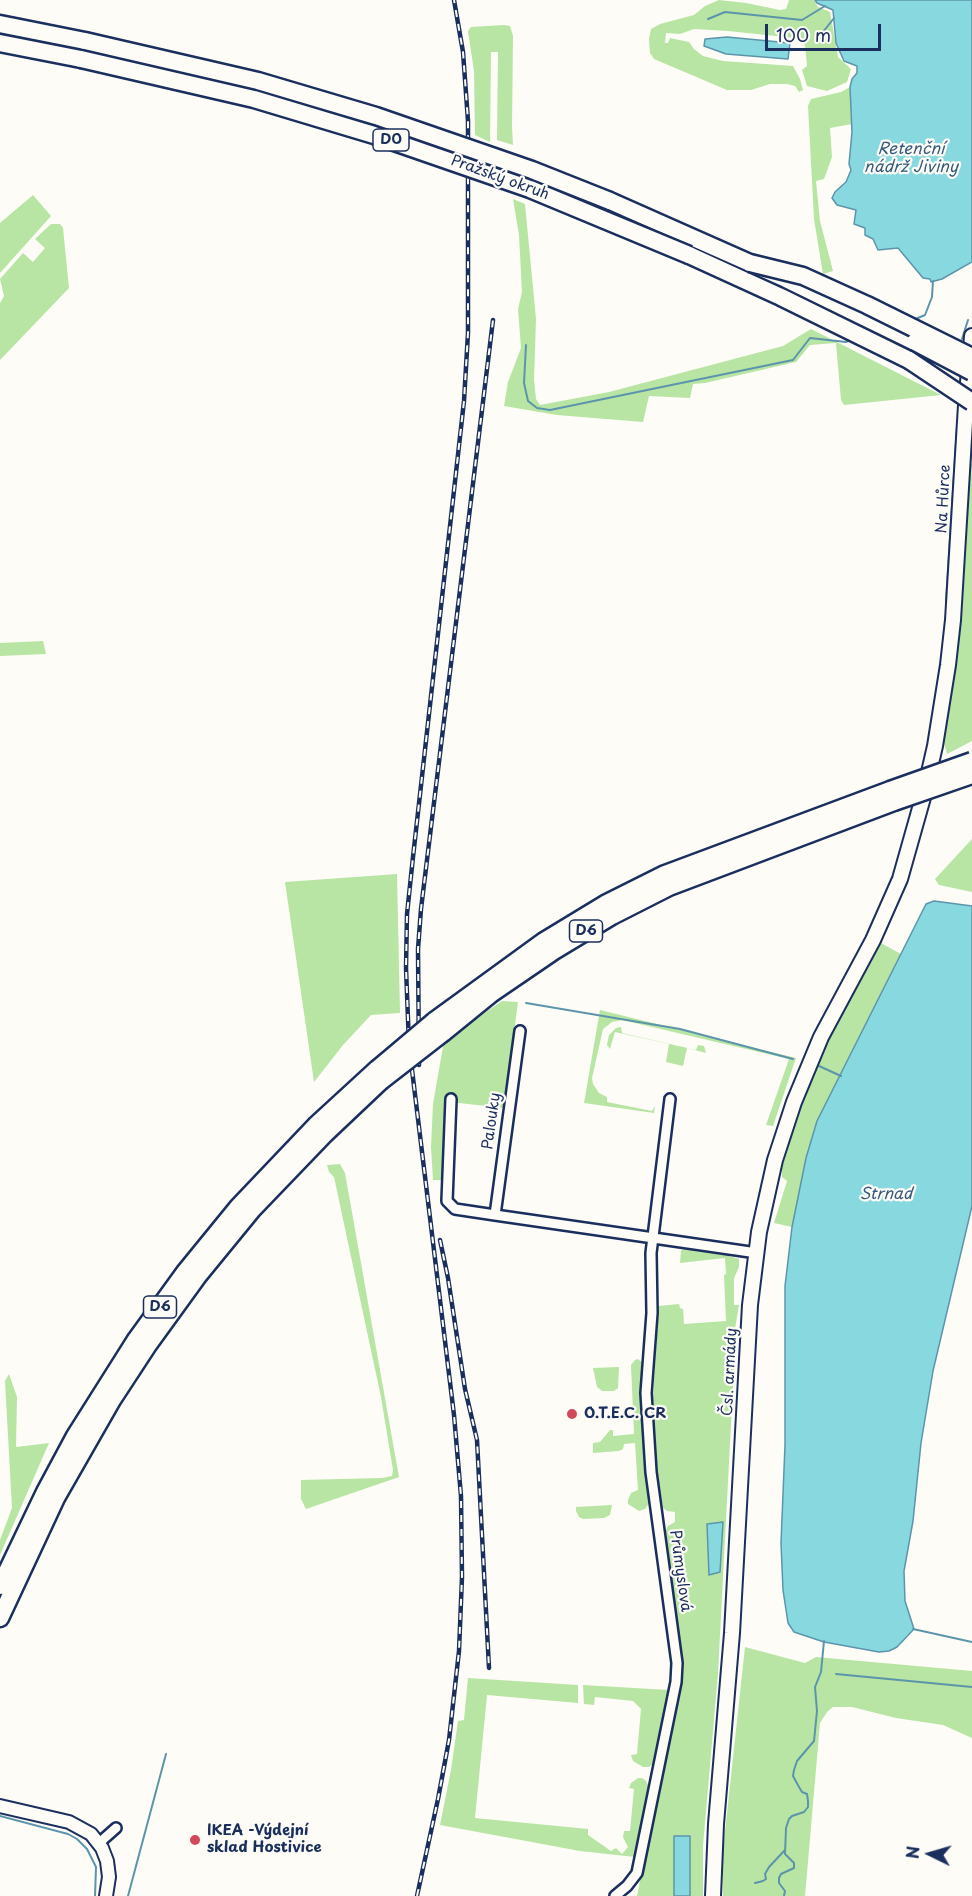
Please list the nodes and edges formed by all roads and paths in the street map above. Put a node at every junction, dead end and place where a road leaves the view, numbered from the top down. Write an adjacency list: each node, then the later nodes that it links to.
1 (0, 24): 3 (highway, Pražský okruh / D0, bridge)
2 (0, 43): 6 (highway, Pražský okruh / D0, bridge)
3 (750, 263): 5 (highway, bridge); 7 (highway, Pražský okruh / D0, bridge)
4 (972, 336): 13 (main road, Na Hůrce)
5 (972, 357)
6 (909, 360): 8 (highway, Pražský okruh / D0, bridge); 9 (highway, bridge)
7 (972, 372)
8 (972, 392)
9 (972, 402)
10 (972, 761): 12 (highway, D6, bridge)
11 (972, 775): 12 (highway, D6, bridge)
12 (892, 796): 15 (highway, D6, bridge)
13 (900, 879): 20 (main road, Čsl. armády)
14 (520, 1030): 18 (street, Palouky)
15 (378, 1076): 21 (highway, D6); 22 (highway, D6)
16 (451, 1099): 18 (street)
17 (670, 1099): 19 (street)
18 (495, 1215): 19 (street)
19 (653, 1237): 20 (street); 27 (street, Průmyslová)
20 (757, 1253): 28 (main road, Čsl. armády)
21 (0, 1586)
22 (0, 1618)
23 (0, 1806): 25 (street)
24 (116, 1828): 25 (street)
25 (99, 1843): 26 (street)
26 (106, 1896)
27 (615, 1896)
28 (713, 1896)

